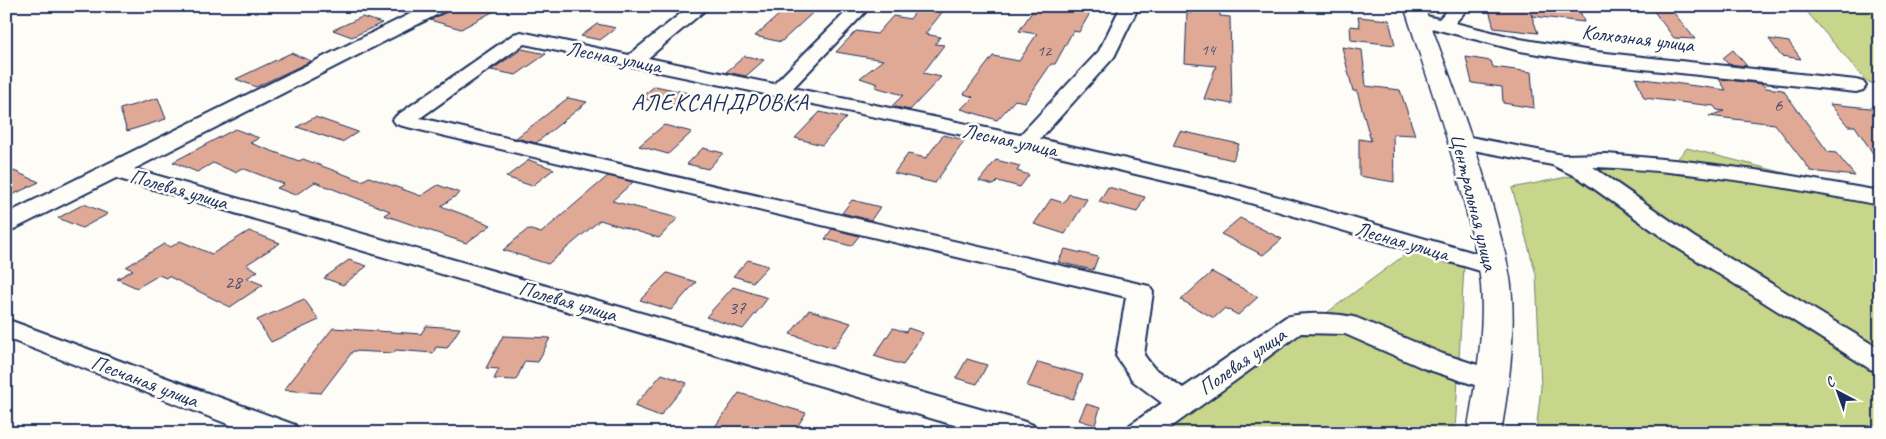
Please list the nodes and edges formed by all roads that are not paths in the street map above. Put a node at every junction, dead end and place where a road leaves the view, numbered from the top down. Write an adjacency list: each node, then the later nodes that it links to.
1 (440, 6): 13 (street)
2 (701, 6): 7 (street)
3 (862, 6): 9 (street)
4 (1130, 6): 11 (street)
5 (1461, 6): 6 (street)
6 (1425, 17): 8 (street, Колхозная улица); 10 (main road, Центральная улица)
7 (634, 60): 9 (street, Лесная улица); 20 (street, Лесная улица)
8 (1856, 86)
9 (778, 92): 11 (street, Лесная улица)
10 (1460, 141): 12 (street); 16 (main road, Центральная улица)
11 (1025, 142): 16 (street, Лесная улица)
12 (1558, 160): 14 (street); 18 (street)
13 (114, 170): 15 (street); 22 (street, Полевая улица)
14 (1880, 198)
15 (6, 224)
16 (1494, 267): 19 (main road, Центральная улица)
17 (6, 328): 21 (street, Песчаная улица)
18 (1880, 362)
19 (1493, 380): 20 (street, Полевая улица); 24 (main road, Центральная улица)
20 (1182, 402): 23 (street, Полевая улица)
21 (284, 433)
22 (1022, 433)
23 (1141, 433)
24 (1484, 433)

